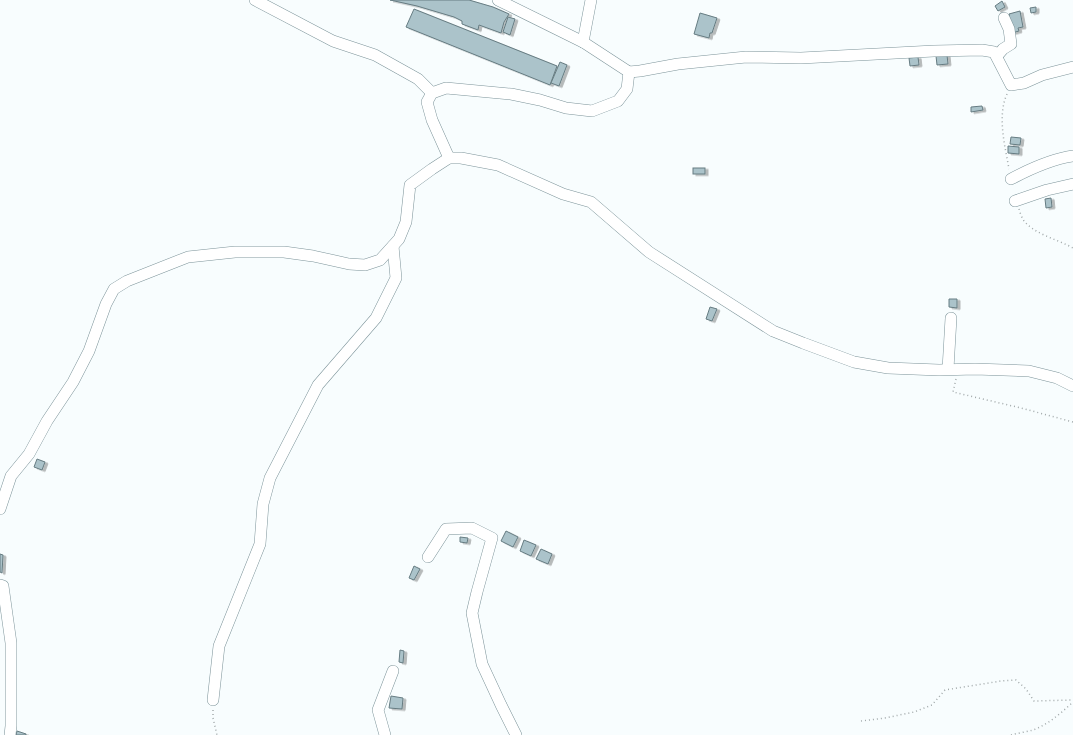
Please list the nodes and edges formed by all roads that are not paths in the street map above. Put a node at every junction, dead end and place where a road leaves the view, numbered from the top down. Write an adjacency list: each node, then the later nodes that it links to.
1 (255, 0): 9 (street)
2 (498, 0): 5 (street)
3 (591, 0): 5 (street)
4 (1004, 18): 6 (street)
5 (583, 42): 8 (street)
6 (997, 56): 7 (street); 8 (street)
7 (1073, 67)
8 (629, 72): 9 (street)
9 (432, 93): 11 (street)
10 (1073, 156): 12 (street)
11 (449, 158): 15 (street); 17 (street)
12 (1011, 179)
13 (1073, 184): 14 (street)
14 (1015, 201)
15 (393, 246): 19 (street); 24 (street)
16 (951, 318): 17 (street)
17 (953, 369): 18 (street)
18 (1073, 386)
19 (4, 484): 20 (street)
20 (0, 509)
21 (428, 557): 27 (street)
22 (0, 584): 25 (street)
23 (393, 671): 26 (street)
24 (213, 700)
25 (10, 735)
26 (385, 735)
27 (516, 735)

